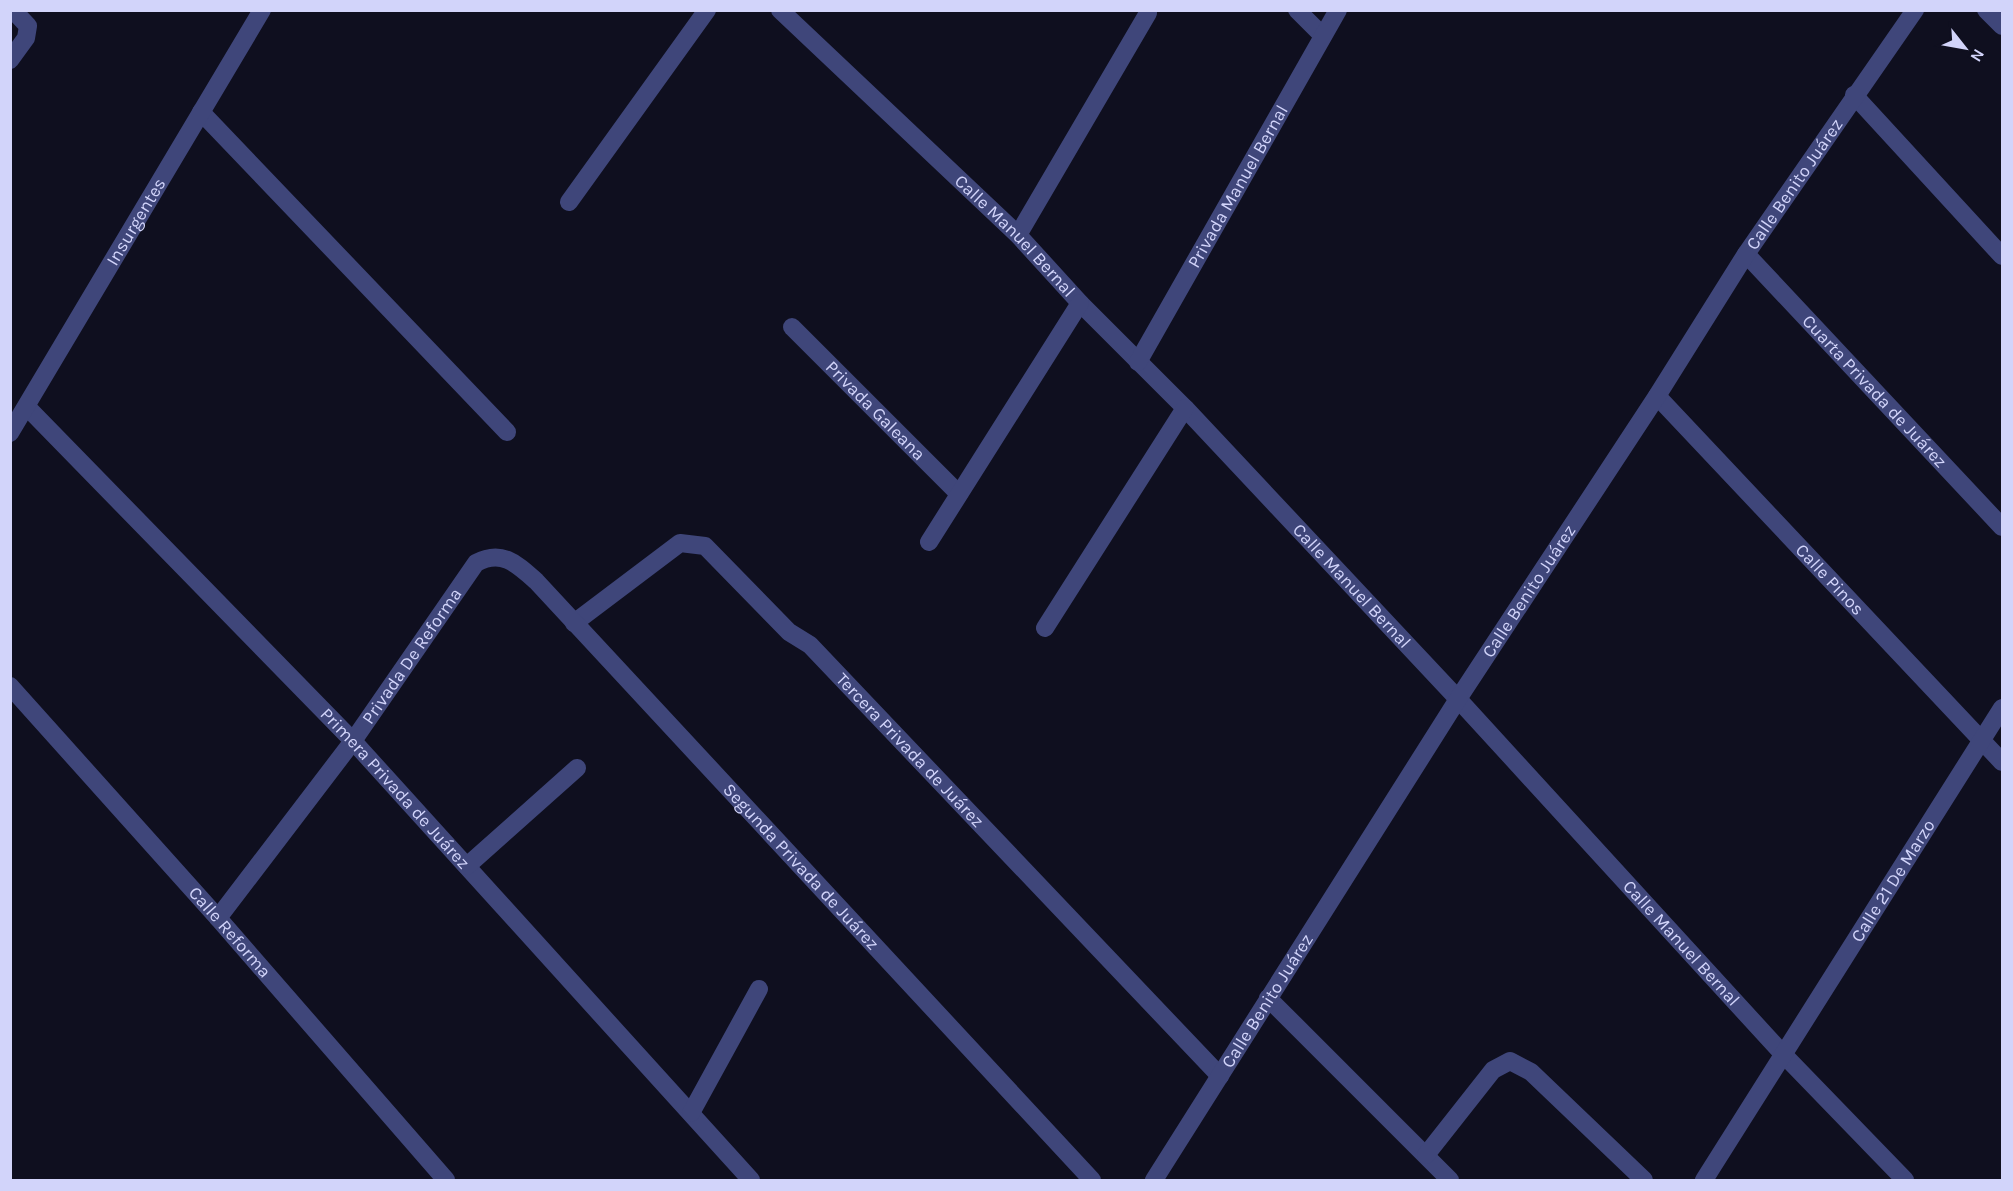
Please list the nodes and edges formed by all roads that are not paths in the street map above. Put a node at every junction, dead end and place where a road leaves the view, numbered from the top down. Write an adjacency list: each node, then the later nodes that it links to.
1 (13, 10): 12 (street)
2 (262, 10): 14 (street, Insurgentes)
3 (707, 10): 15 (street)
4 (1297, 10): 11 (street)
5 (1338, 10): 11 (street, Privada Manuel Bernal)
6 (1915, 10): 13 (street, Calle Benito Juárez)
7 (1986, 10): 10 (street)
8 (1148, 13): 16 (street)
9 (788, 14): 16 (street, Calle Manuel Bernal)
10 (2002, 26)
11 (1323, 36): 21 (street, Privada Manuel Bernal)
12 (10, 60)
13 (1854, 95): 17 (street, Calle Benito Juárez); 18 (street)
14 (201, 112): 23 (street, Insurgentes); 25 (street)
15 (569, 202)
16 (1018, 235): 19 (street, Calle Manuel Bernal)
17 (1746, 254): 22 (street, Calle Benito Juárez); 28 (street, Cuarta Privada de Juárez)
18 (2002, 256)
19 (1080, 303): 21 (street, Calle Manuel Bernal); 27 (street)
20 (792, 327): 27 (street, Privada Galeana)
21 (1138, 362): 24 (street, Calle Manuel Bernal)
22 (1657, 396): 34 (street, Calle Benito Juárez); 36 (street, Calle Pinos)
23 (27, 407): 26 (street, Insurgentes); 37 (street, Primera Privada de Juárez)
24 (1185, 408): 32 (street); 34 (street, Calle Manuel Bernal)
25 (507, 432)
26 (10, 433)
27 (959, 495): 29 (street)
28 (2002, 527)
29 (929, 542)
30 (506, 558): 31 (street, Segunda Privada de Juárez); 37 (street, Privada De Reforma)
31 (574, 623): 45 (street, Tercera Privada de Juárez); 50 (street, Segunda Privada de Juárez)
32 (1045, 628)
33 (10, 686): 41 (street, Calle Reforma)
34 (1458, 699): 43 (street, Calle Benito Juárez); 44 (street, Calle Manuel Bernal)
35 (2002, 708): 36 (street, Calle 21 De Marzo)
36 (1982, 740): 38 (street, Calle Pinos); 44 (street, Calle 21 De Marzo)
37 (352, 741): 40 (street, Primera Privada de Juárez); 41 (street, Privada De Reforma)
38 (2002, 762)
39 (577, 768): 40 (street)
40 (467, 866): 46 (street, Primera Privada de Juárez)
41 (218, 918): 48 (street, Calle Reforma)
42 (759, 989): 46 (street)
43 (1268, 998): 45 (street, Calle Benito Juárez); 47 (street)
44 (1782, 1053): 54 (street, Calle 21 De Marzo); 55 (street, Calle Manuel Bernal)
45 (1220, 1076): 51 (street, Calle Benito Juárez)
46 (691, 1113): 49 (street, Primera Privada de Juárez)
47 (1426, 1155): 52 (street); 53 (street)
48 (446, 1180)
49 (751, 1180)
50 (1092, 1180)
51 (1154, 1180)
52 (1450, 1180)
53 (1644, 1180)
54 (1704, 1180)
55 (1905, 1180)

